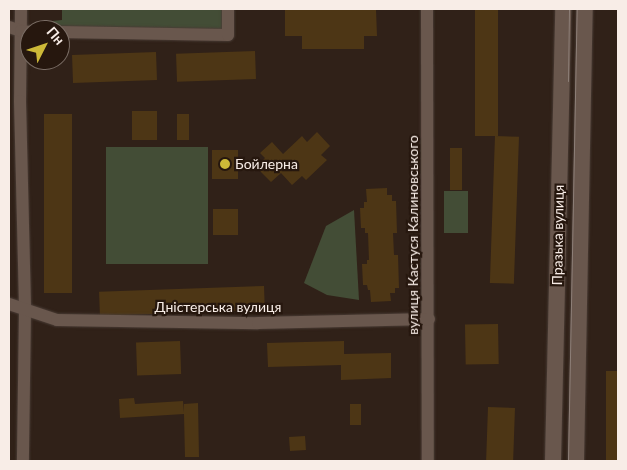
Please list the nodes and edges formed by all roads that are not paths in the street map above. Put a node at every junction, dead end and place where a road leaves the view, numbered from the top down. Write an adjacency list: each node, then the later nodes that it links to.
1 (228, 9): 5 (street)
2 (427, 9): 9 (street, вулиця Кастуся Калиновського)
3 (563, 9): 12 (street, Празька вулиця)
4 (585, 9): 13 (street, Празька вулиця)
5 (70, 32)
6 (21, 70): 8 (street)
7 (9, 304): 8 (street, Дністерська вулиця)
8 (25, 310): 9 (street, Дністерська вулиця); 10 (street)
9 (429, 319): 11 (street, вулиця Кастуся Калиновського)
10 (23, 461)
11 (428, 461)
12 (553, 461)
13 (576, 461)

